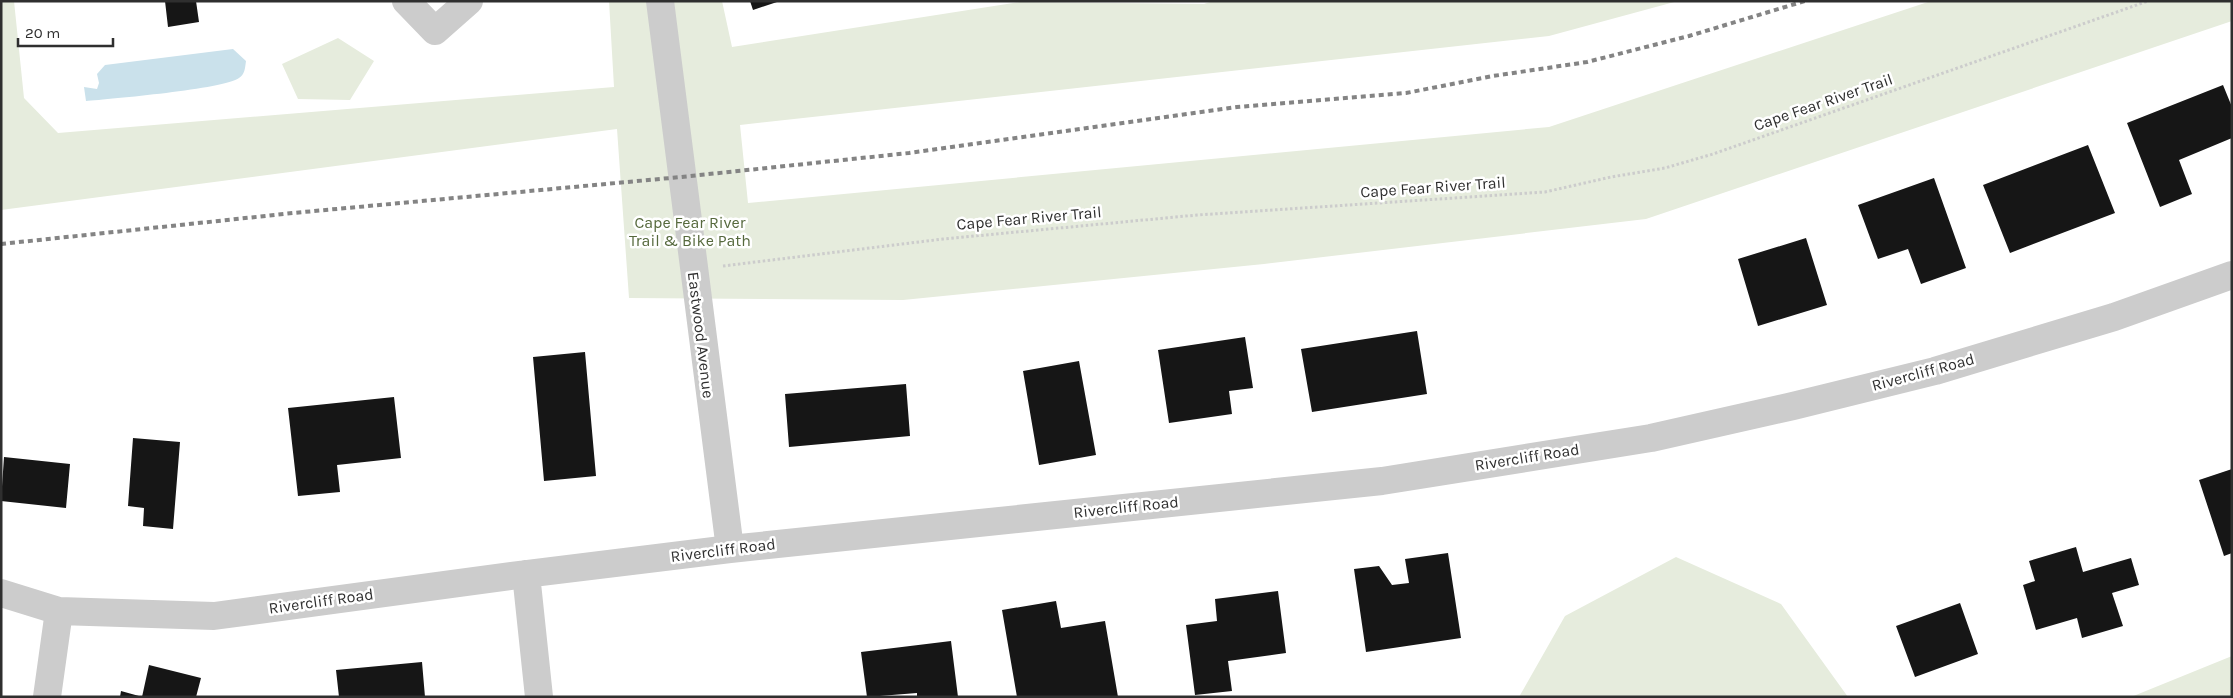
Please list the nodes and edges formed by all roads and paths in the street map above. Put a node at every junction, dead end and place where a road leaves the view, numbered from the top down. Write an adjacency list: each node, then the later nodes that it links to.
1 (406, 1): 2 (street)
2 (469, 1)
3 (660, 1): 5 (street, Eastwood Avenue)
4 (2148, 1): 5 (path, Cape Fear River Trail)
5 (693, 270): 7 (street, Eastwood Avenue)
6 (2232, 275): 7 (street, Rivercliff Road)
7 (730, 549): 8 (street, Rivercliff Road)
8 (526, 574): 10 (street, Rivercliff Road); 12 (street)
9 (1, 593): 10 (street, Rivercliff Road)
10 (59, 611): 11 (street)
11 (47, 697)
12 (539, 697)

